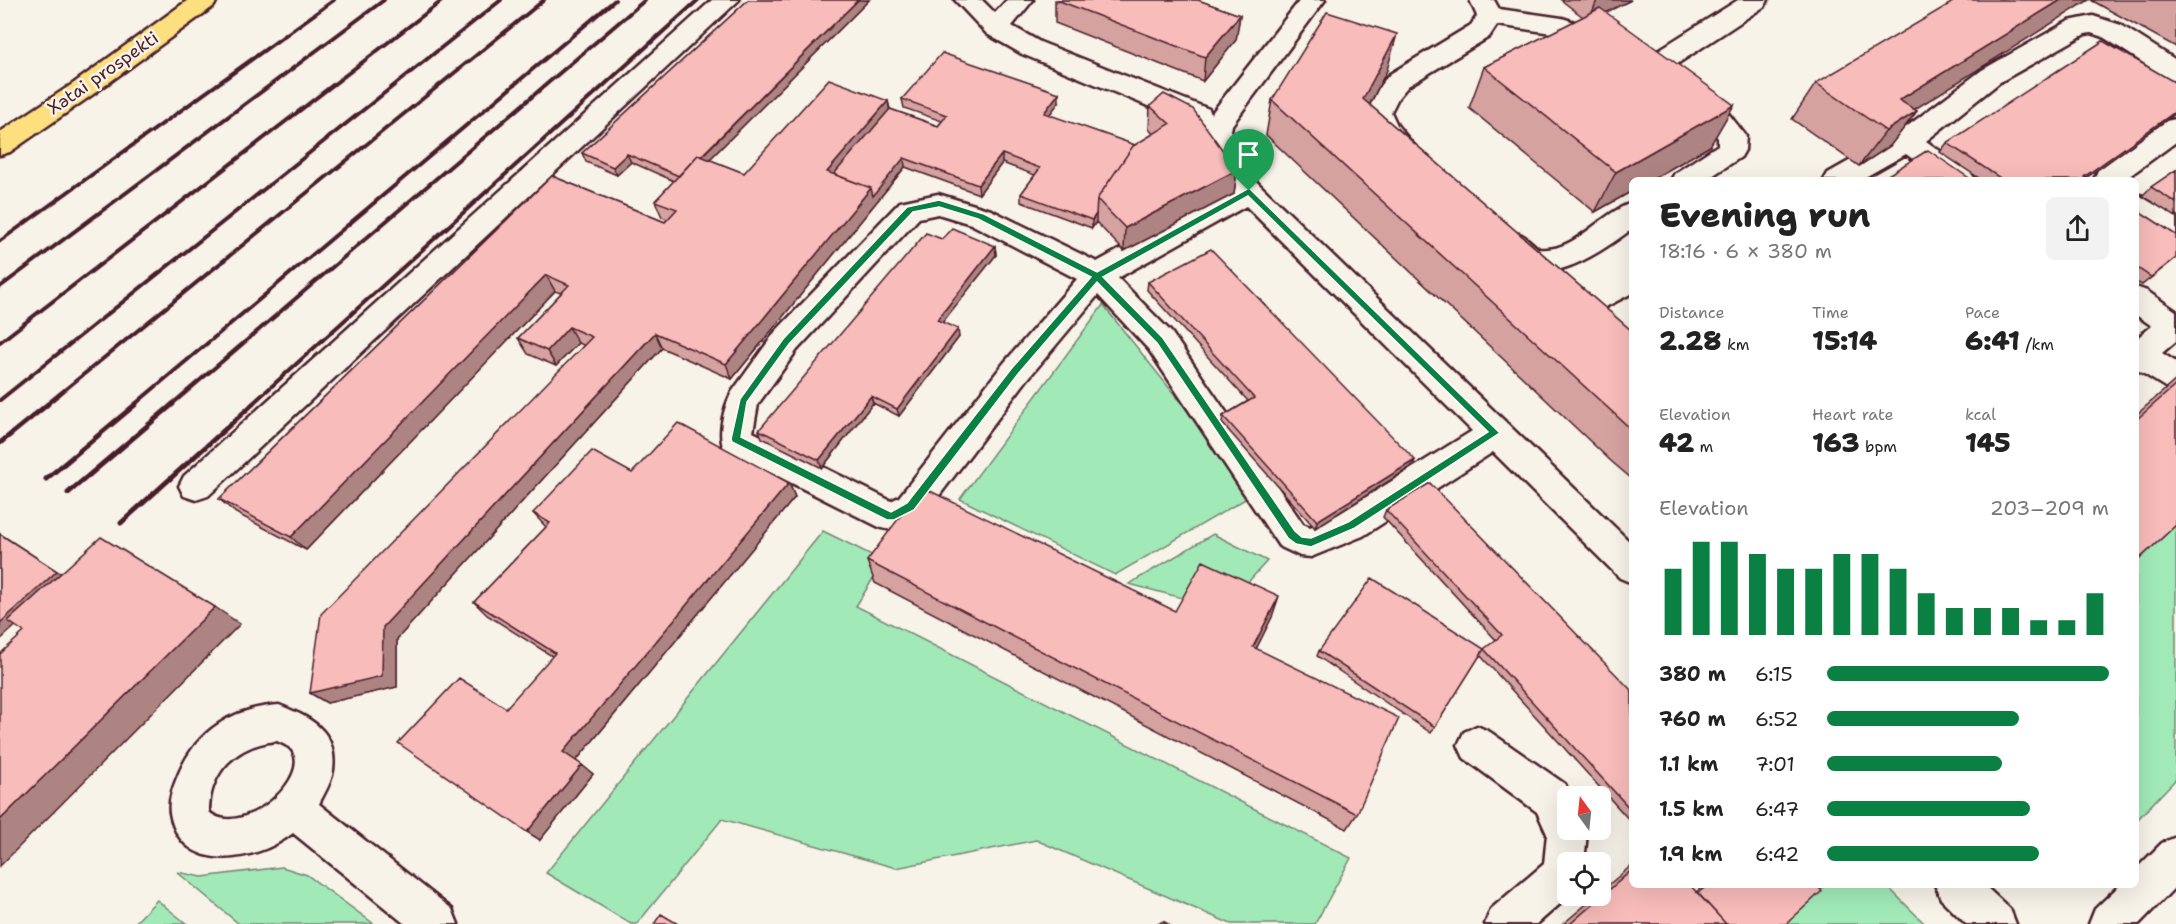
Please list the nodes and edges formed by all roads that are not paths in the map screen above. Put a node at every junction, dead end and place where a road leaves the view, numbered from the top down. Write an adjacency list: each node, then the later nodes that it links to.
1 (205, 0): 14 (main road, Xətai prospekti)
2 (727, 0): 34 (street)
3 (967, 0): 8 (street)
4 (1021, 0): 8 (street)
5 (1313, 0): 11 (street)
6 (1756, 0): 9 (street)
7 (1486, 8): 9 (street); 15 (street)
8 (996, 28): 11 (street)
9 (1641, 55): 16 (street)
10 (2176, 72): 13 (street)
11 (1219, 123): 20 (street)
12 (2176, 128): 19 (street)
13 (1907, 141): 17 (street); 18 (street)
14 (0, 145)
15 (1421, 165)
16 (1690, 177)
17 (1843, 177)
18 (1957, 177)
19 (2108, 177)
20 (1249, 191): 25 (street); 33 (street)
21 (2139, 206): 24 (street)
22 (1629, 216): 23 (street)
23 (1490, 224)
24 (2176, 231)
25 (1097, 276): 25 (street); 33 (street)
26 (2139, 301): 28 (street)
27 (1629, 310): 29 (street)
28 (2175, 324): 30 (street)
29 (1629, 343)
30 (2139, 352)
31 (2139, 355): 32 (street)
32 (2176, 378)
33 (1495, 433): 35 (street)
34 (196, 486)
35 (1629, 564)
36 (1478, 745): 41 (street)
37 (294, 809): 40 (street)
38 (2176, 857): 43 (street)
39 (1958, 888): 42 (street)
40 (437, 924)
41 (1506, 924)
42 (1995, 924)
43 (2110, 924)

